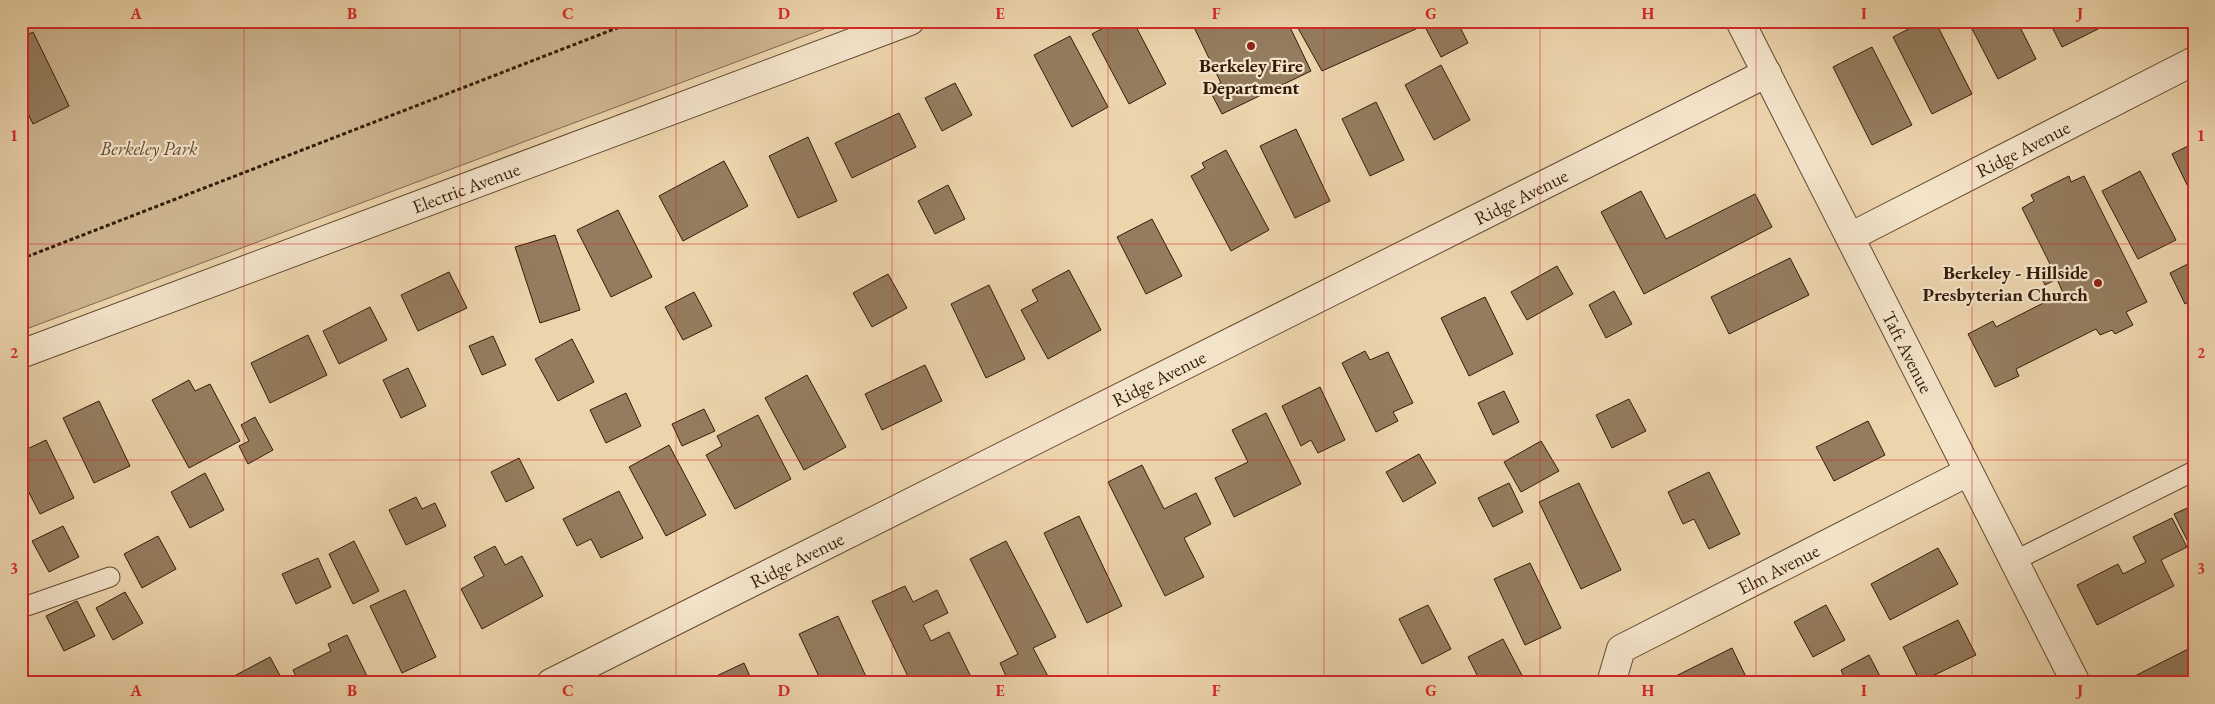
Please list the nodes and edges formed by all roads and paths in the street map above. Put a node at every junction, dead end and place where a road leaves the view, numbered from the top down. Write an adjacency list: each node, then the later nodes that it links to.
1 (635, 21): 7 (path)
2 (910, 21): 8 (street, Electric Avenue)
3 (1740, 21): 5 (street, Taft Avenue)
4 (2194, 61): 6 (street, Ridge Avenue)
5 (1767, 73): 6 (street, Taft Avenue); 14 (street, Ridge Avenue)
6 (1850, 237): 9 (street, Taft Avenue)
7 (21, 259)
8 (21, 354)
9 (1968, 472): 11 (street, Taft Avenue); 15 (street, Elm Avenue)
10 (2194, 472): 11 (lane)
11 (2014, 561): 16 (street, Taft Avenue)
12 (110, 577): 13 (lane)
13 (21, 608)
14 (552, 683)
15 (1611, 683)
16 (2076, 683)

